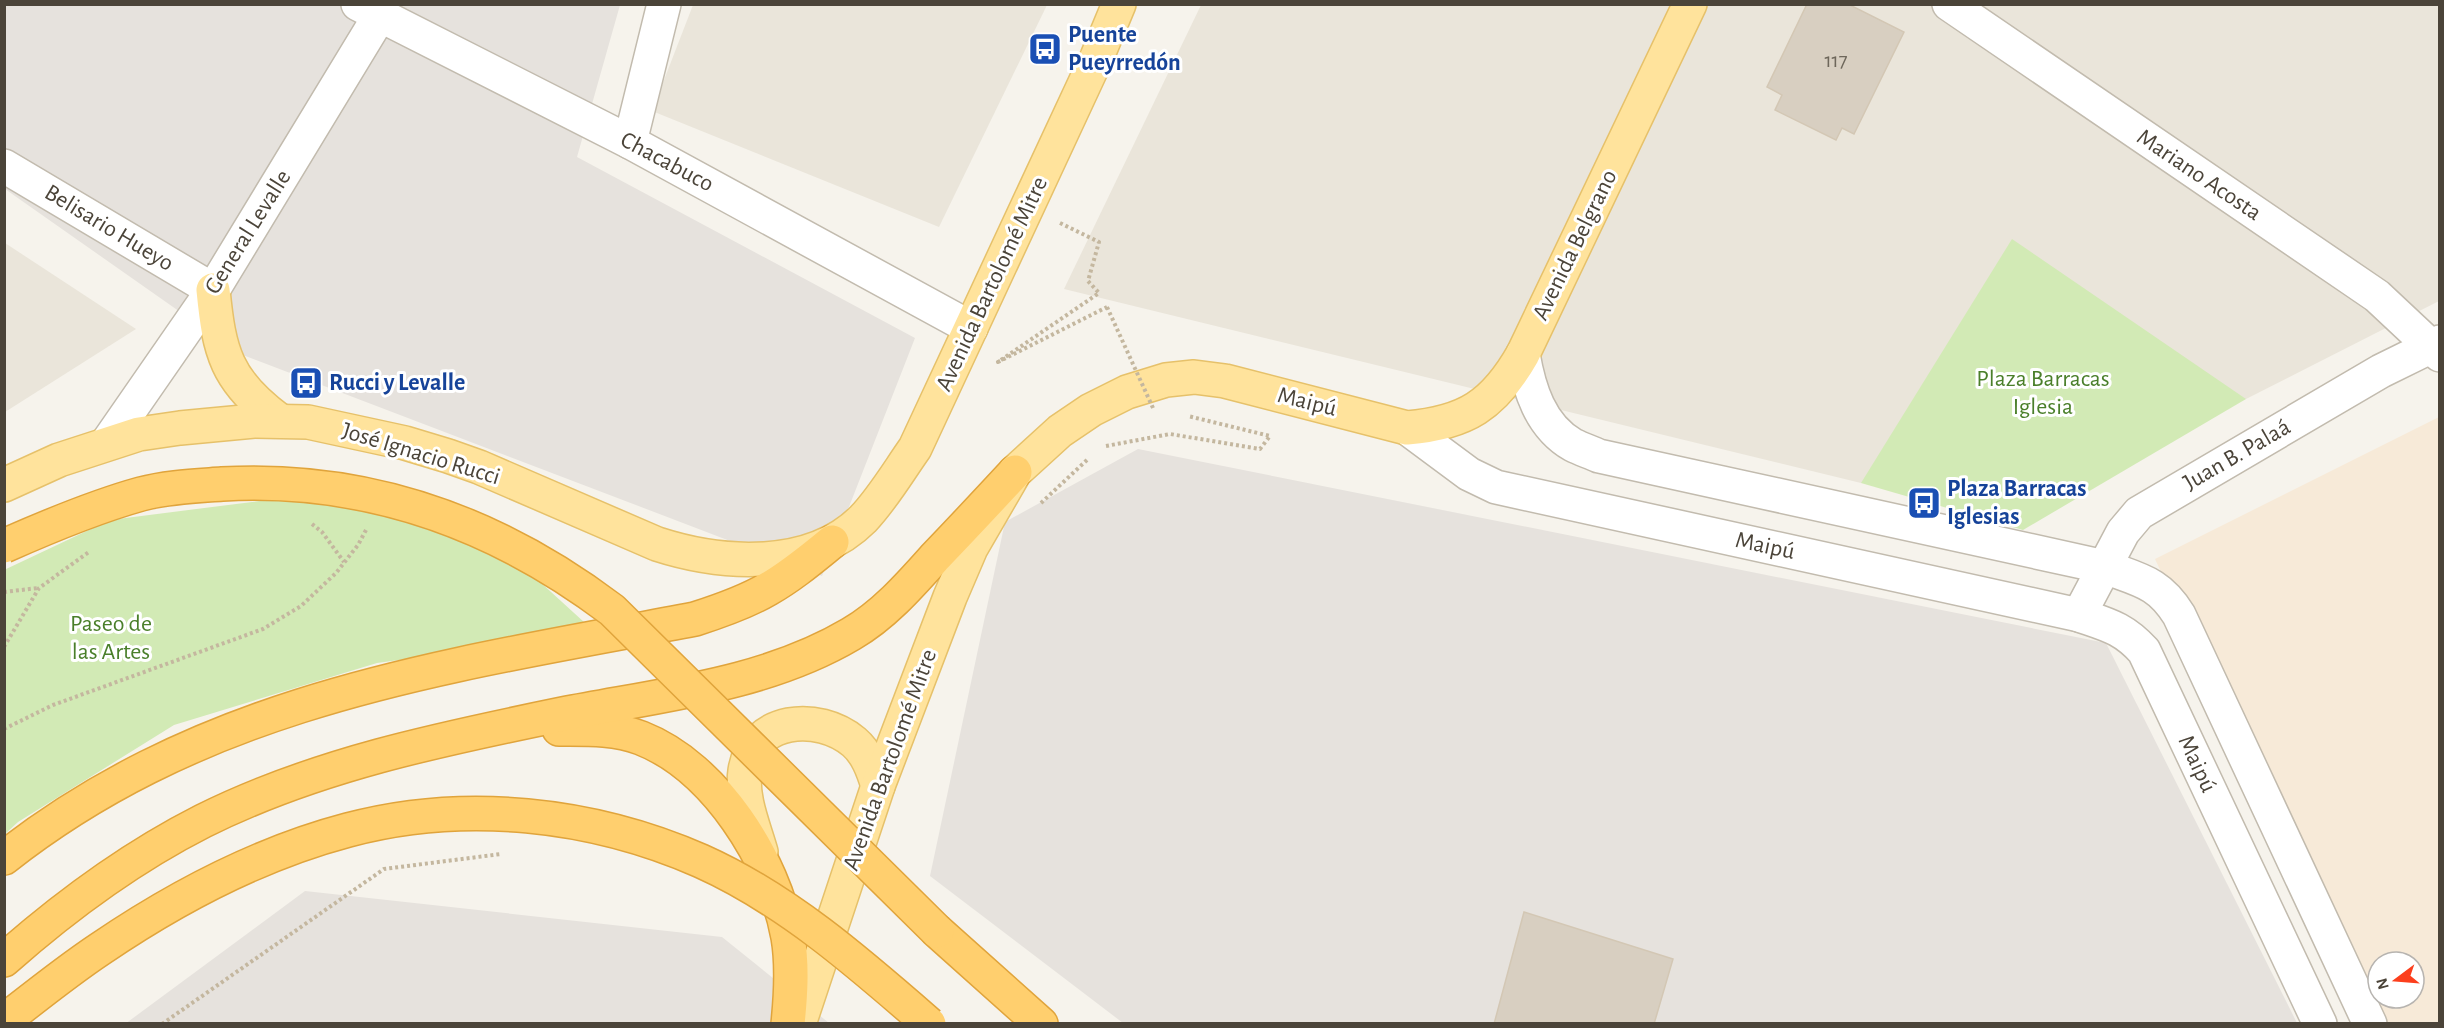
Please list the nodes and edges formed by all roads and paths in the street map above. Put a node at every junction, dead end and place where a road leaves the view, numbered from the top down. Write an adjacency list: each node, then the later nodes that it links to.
1 (664, 4): 6 (street)
2 (1119, 4): 8 (main road, Avenida Bartolomé Mitre)
3 (1690, 4): 12 (main road, Avenida Belgrano)
4 (1950, 4): 11 (street, Mariano Acosta)
5 (369, 10): 6 (street, Chacabuco); 9 (street, General Levalle)
6 (630, 142): 10 (street, Chacabuco)
7 (4, 166): 9 (street, Belisario Hueyo)
8 (1027, 207): 10 (main road, Avenida Bartolomé Mitre); 13 (path, bridge)
9 (213, 290): 15 (main road); 17 (street, General Levalle)
10 (971, 327): 25 (main road, Avenida Bartolomé Mitre)
11 (2437, 348): 29 (street, Juan B. Palaá)
12 (1523, 354): 16 (main road, Avenida Belgrano); 29 (street, Maipú)
13 (1163, 410)
14 (1185, 416): 18 (path)
15 (279, 420): 17 (main road, José Ignacio Rucci); 25 (main road, José Ignacio Rucci)
16 (1407, 428): 20 (main road, Maipú); 32 (street, Maipú)
17 (107, 443): 21 (main road, José Ignacio Rucci)
18 (1101, 447)
19 (1092, 455): 22 (path)
20 (1015, 472): 34 (highway); 36 (main road, Avenida Bartolomé Mitre)
21 (4, 485)
22 (1040, 504)
23 (309, 522): 28 (path)
24 (369, 524): 28 (path)
25 (832, 542): 38 (highway)
26 (4, 546): 46 (highway, bridge)
27 (98, 546): 30 (path)
28 (344, 562): 35 (path)
29 (2105, 567): 32 (street, Juan B. Palaá); 48 (street, Maipú)
30 (39, 588): 31 (path); 33 (path)
31 (4, 592)
32 (2079, 615): 47 (street, Maipú)
33 (4, 647)
34 (495, 728): 39 (highway); 40 (highway)
35 (4, 729)
36 (879, 786): 39 (main road); 44 (main road, Avenida Bartolomé Mitre)
37 (501, 854): 42 (path)
38 (4, 858)
39 (768, 874): 43 (highway)
40 (4, 960)
41 (4, 1021): 45 (highway, bridge)
42 (162, 1023)
43 (788, 1023)
44 (799, 1023)
45 (929, 1023)
46 (1041, 1023)
47 (2320, 1023)
48 (2370, 1023)

